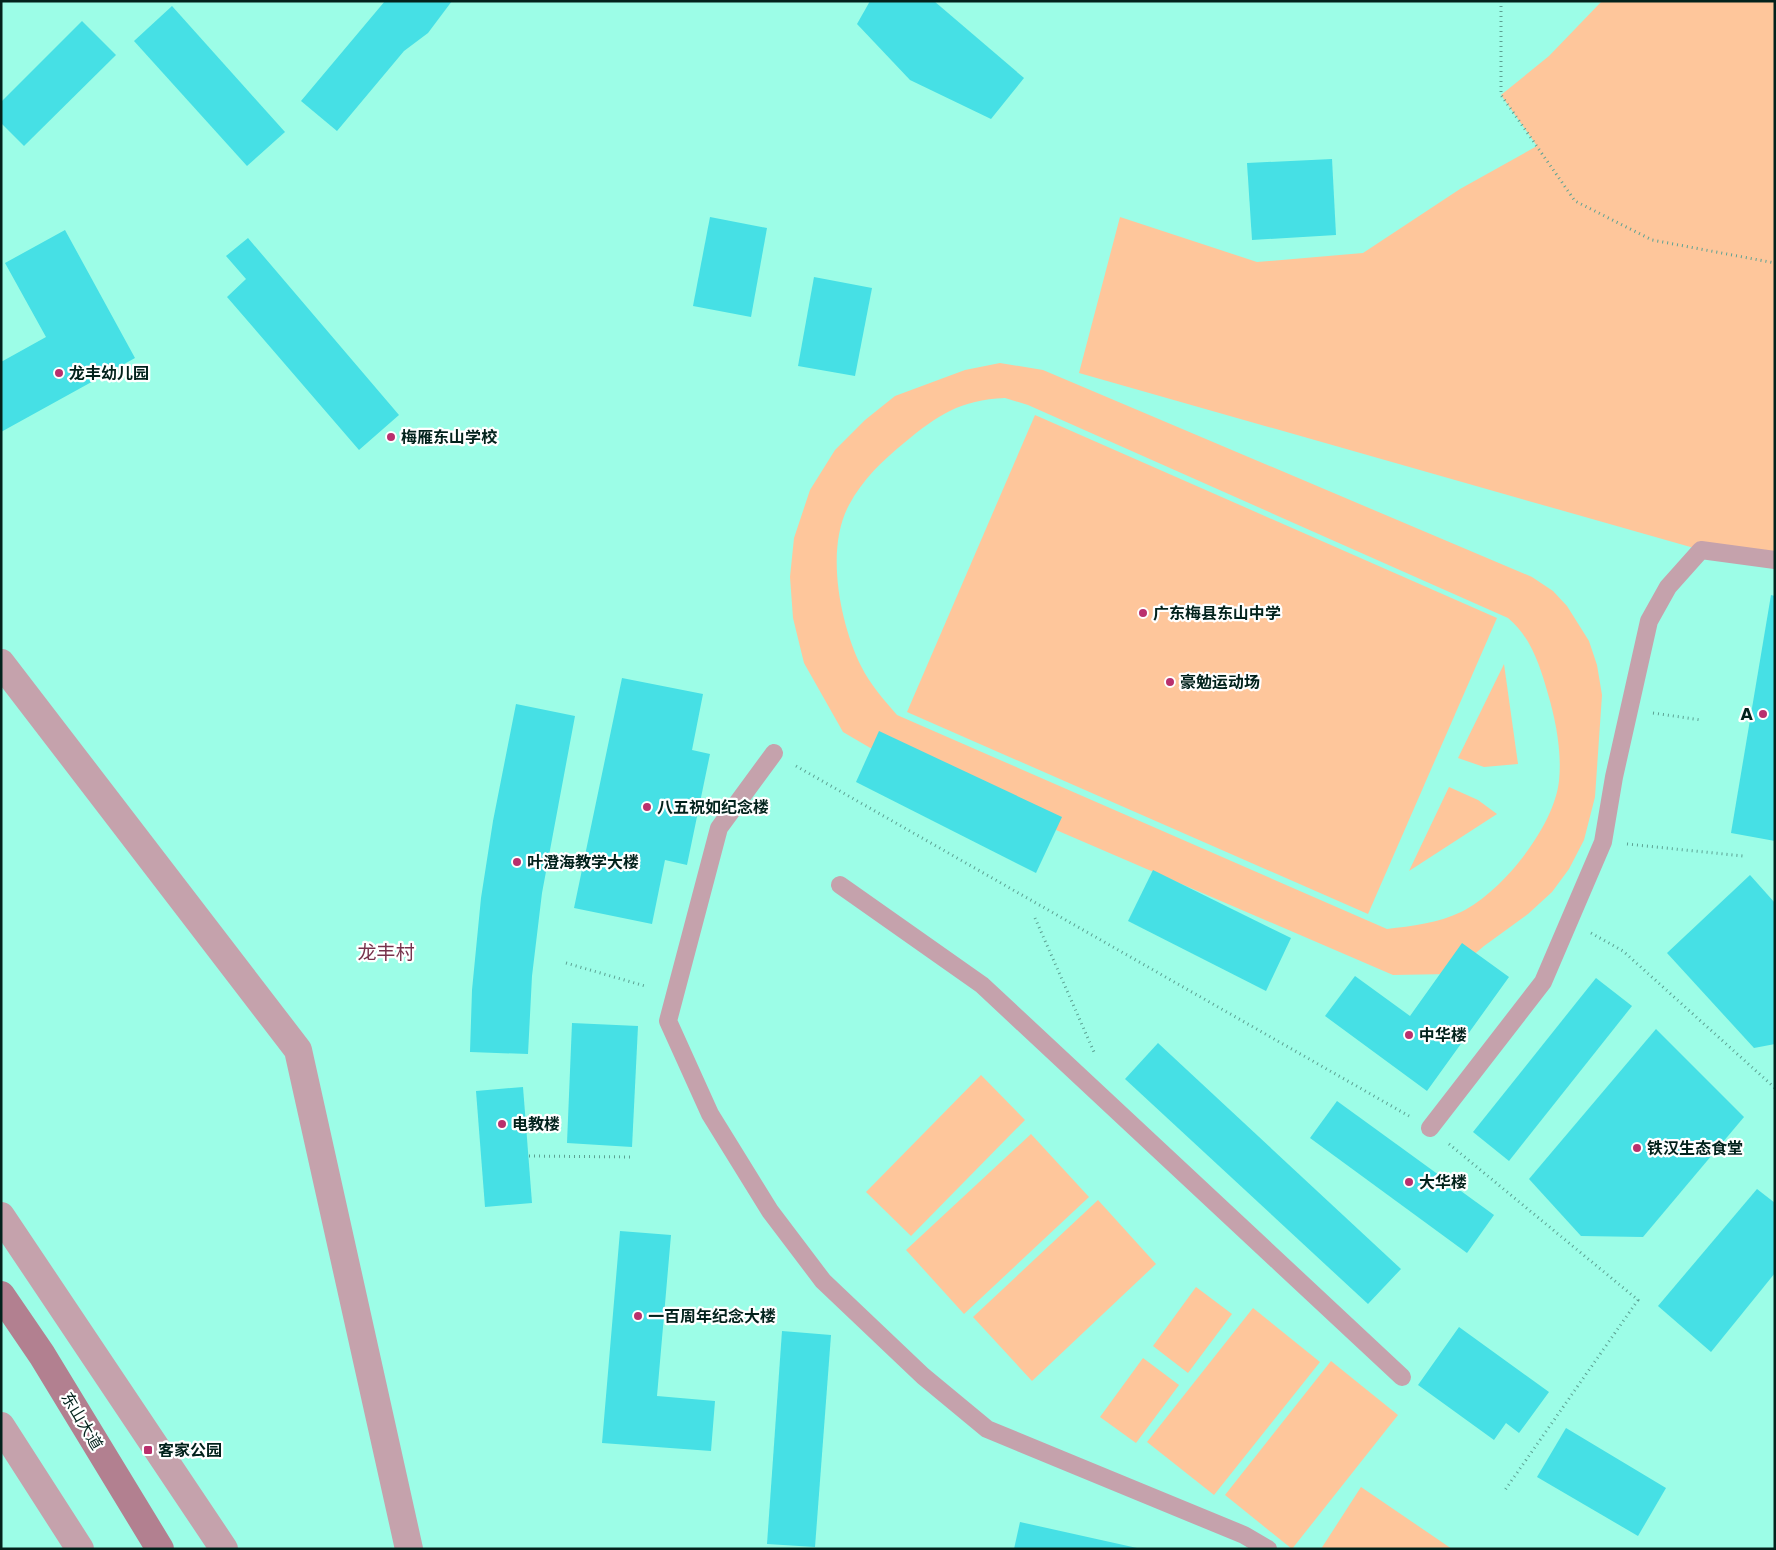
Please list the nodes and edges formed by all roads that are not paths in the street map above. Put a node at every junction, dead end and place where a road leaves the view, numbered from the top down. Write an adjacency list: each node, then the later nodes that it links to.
1 (1775, 560): 5 (lane)
2 (1, 663): 13 (street)
3 (774, 753): 14 (lane)
4 (840, 885): 8 (lane)
5 (1430, 1128)
6 (1, 1216): 12 (street)
7 (1, 1295): 11 (main road, 东山大道)
8 (1402, 1377)
9 (1, 1426): 10 (street)
10 (80, 1549)
11 (160, 1549)
12 (224, 1549)
13 (408, 1549)
14 (1268, 1549)

